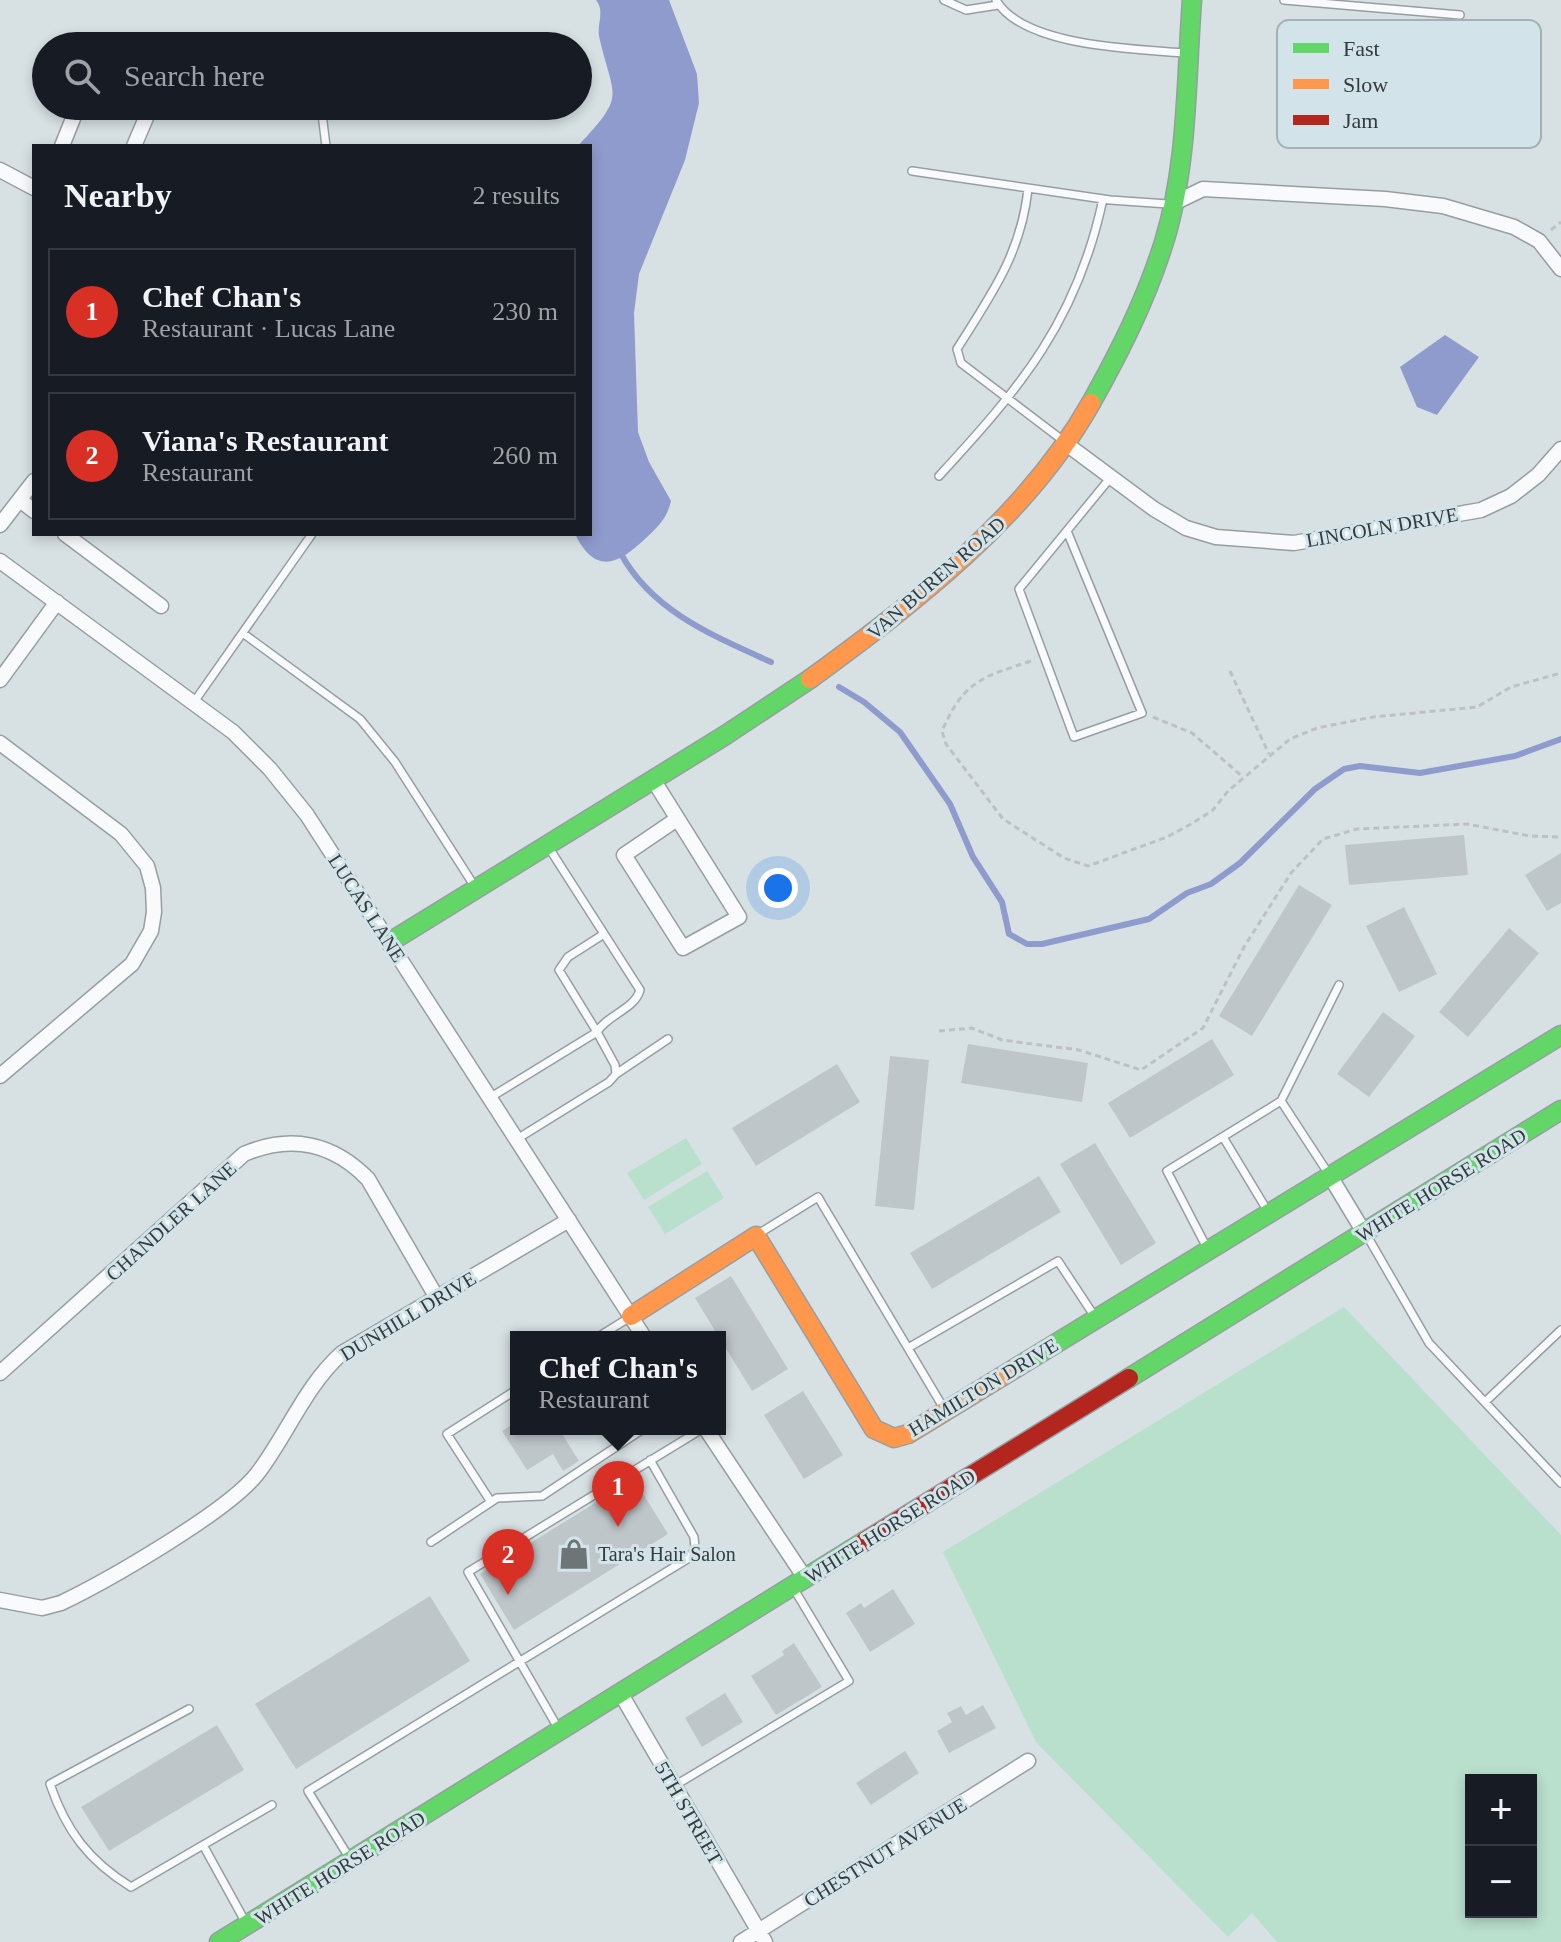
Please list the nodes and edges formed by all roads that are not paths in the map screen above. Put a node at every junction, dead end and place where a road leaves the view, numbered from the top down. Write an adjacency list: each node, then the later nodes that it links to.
1 (944, 0): 4 (lane)
2 (1192, 0): 6 (street, VAN BUREN ROAD)
3 (1284, 0): 5 (lane)
4 (997, 2): 6 (lane)
5 (1460, 15)
6 (1187, 54): 18 (street, VAN BUREN ROAD)
7 (72, 120): 10 (street)
8 (145, 120): 11 (street)
9 (323, 120): 12 (lane)
10 (63, 144)
11 (135, 144)
12 (326, 144)
13 (0, 170): 15 (street)
14 (912, 171): 16 (lane)
15 (32, 187)
16 (1028, 189): 17 (lane); 20 (lane)
17 (1103, 199): 18 (lane); 20 (lane)
18 (1174, 203): 19 (street); 21 (street, VAN BUREN ROAD)
19 (1561, 269)
20 (1010, 400): 21 (lane); 23 (lane)
21 (1065, 443): 24 (street, LINCOLN DRIVE); 39 (street, VAN BUREN ROAD)
22 (1561, 449): 24 (street, LINCOLN DRIVE)
23 (939, 476)
24 (1111, 477): 29 (lane)
25 (32, 484): 26 (street)
26 (20, 500): 27 (street); 28 (street)
27 (32, 509)
28 (0, 525)
29 (1067, 531): 29 (lane)
30 (68, 536): 34 (street)
31 (311, 536): 35 (lane)
32 (0, 561): 33 (street, LUCAS LANE)
33 (57, 602): 36 (street); 37 (street, LUCAS LANE)
34 (161, 606)
35 (244, 634): 37 (lane); 42 (lane)
36 (0, 680)
37 (194, 702): 44 (street, LUCAS LANE)
38 (0, 743): 50 (street)
39 (654, 781): 40 (street); 41 (street, VAN BUREN ROAD)
40 (677, 819): 40 (street)
41 (547, 846): 42 (street, VAN BUREN ROAD); 43 (lane)
42 (476, 889): 44 (street, VAN BUREN ROAD)
43 (604, 934): 46 (lane); 46 (lane)
44 (390, 942): 51 (street, LUCAS LANE)
45 (1339, 985): 52 (lane)
46 (597, 1032): 49 (lane); 51 (lane)
47 (1561, 1035): 56 (street, HAMILTON DRIVE)
48 (668, 1039): 49 (lane)
49 (616, 1074): 55 (lane)
50 (0, 1076)
51 (491, 1097): 55 (street, LUCAS LANE)
52 (1281, 1101): 54 (lane); 56 (lane)
53 (1561, 1110): 59 (street, WHITE HORSE ROAD)
54 (1223, 1137): 57 (lane); 61 (lane)
55 (517, 1139): 58 (street, LUCAS LANE)
56 (1330, 1176): 57 (street, HAMILTON DRIVE); 59 (street)
57 (1268, 1213): 61 (street, HAMILTON DRIVE)
58 (569, 1220): 62 (street, DUNHILL DRIVE); 63 (street, LUCAS LANE)
59 (1365, 1234): 71 (lane); 82 (street, WHITE HORSE ROAD)
60 (756, 1236): 63 (street); 68 (lane); 72 (street, HAMILTON DRIVE)
61 (1209, 1250): 64 (street, HAMILTON DRIVE)
62 (437, 1298): 69 (street, CHANDLER LANE); 83 (street, DUNHILL DRIVE)
63 (631, 1316): 66 (lane); 67 (street, LUCAS LANE)
64 (1096, 1319): 68 (lane); 72 (street, HAMILTON DRIVE)
65 (1561, 1330): 71 (lane)
66 (607, 1331)
67 (640, 1331)
68 (908, 1348): 72 (lane)
69 (0, 1373)
70 (510, 1394): 80 (lane)
71 (1485, 1402): 79 (lane)
72 (945, 1411)
73 (623, 1435): 77 (lane)
74 (634, 1435): 77 (lane)
75 (694, 1435): 78 (lane)
76 (708, 1435): 82 (street)
77 (626, 1440): 80 (lane)
78 (650, 1460): 84 (lane); 84 (lane)
79 (1561, 1483)
80 (491, 1502): 81 (lane)
81 (431, 1542)
82 (799, 1583): 85 (street, WHITE HORSE ROAD); 89 (lane)
83 (0, 1600)
84 (519, 1662): 87 (lane); 92 (lane)
85 (621, 1694): 87 (street, WHITE HORSE ROAD); 89 (street, 5TH STREET)
86 (189, 1709): 91 (lane)
87 (560, 1732): 92 (street, WHITE HORSE ROAD)
88 (1028, 1761): 94 (street, CHESTNUT AVENUE)
89 (673, 1786): 94 (street, 5TH STREET)
90 (272, 1805): 91 (lane)
91 (203, 1845): 93 (lane)
92 (351, 1861): 93 (street, WHITE HORSE ROAD)
93 (247, 1925): 95 (street, WHITE HORSE ROAD)
94 (762, 1937): 96 (street, CHESTNUT AVENUE)
95 (219, 1942)
96 (741, 1942)

